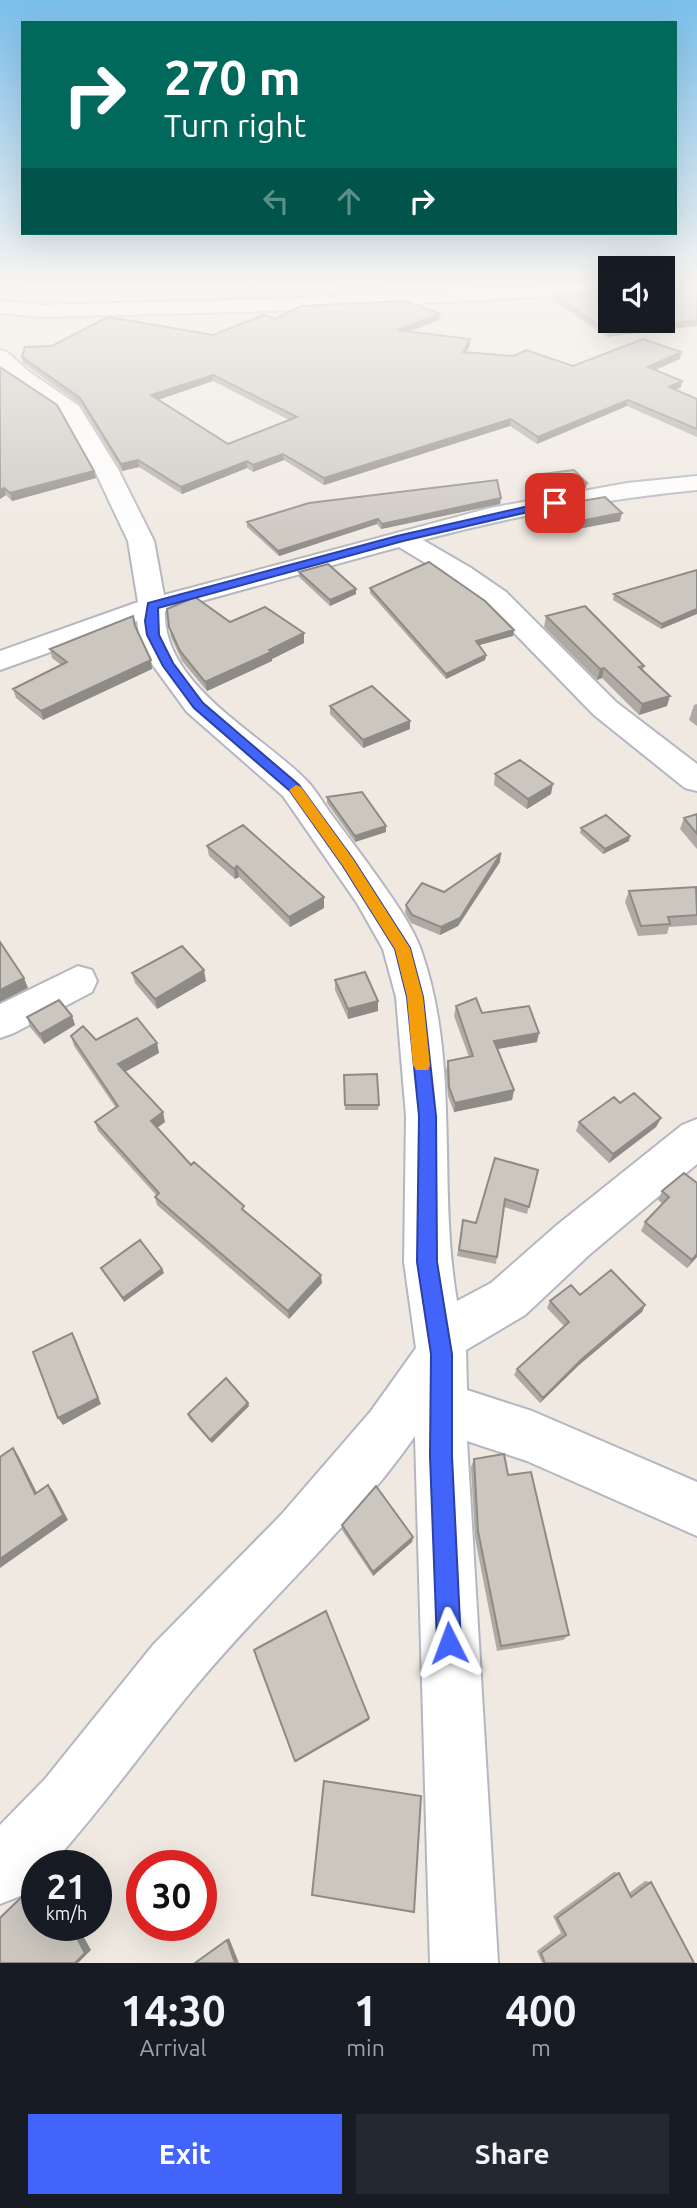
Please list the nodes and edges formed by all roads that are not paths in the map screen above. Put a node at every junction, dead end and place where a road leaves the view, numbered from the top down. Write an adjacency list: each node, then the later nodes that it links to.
1 (12, 377): 4 (street)
2 (697, 483): 3 (street)
3 (401, 538): 4 (street); 6 (street)
4 (152, 606): 5 (street); 10 (street)
5 (0, 661)
6 (697, 780)
7 (78, 981): 8 (street)
8 (0, 1022)
9 (697, 1139): 10 (street)
10 (440, 1366): 11 (street); 12 (street); 13 (street)
11 (697, 1509)
12 (0, 1872)
13 (464, 1963)

